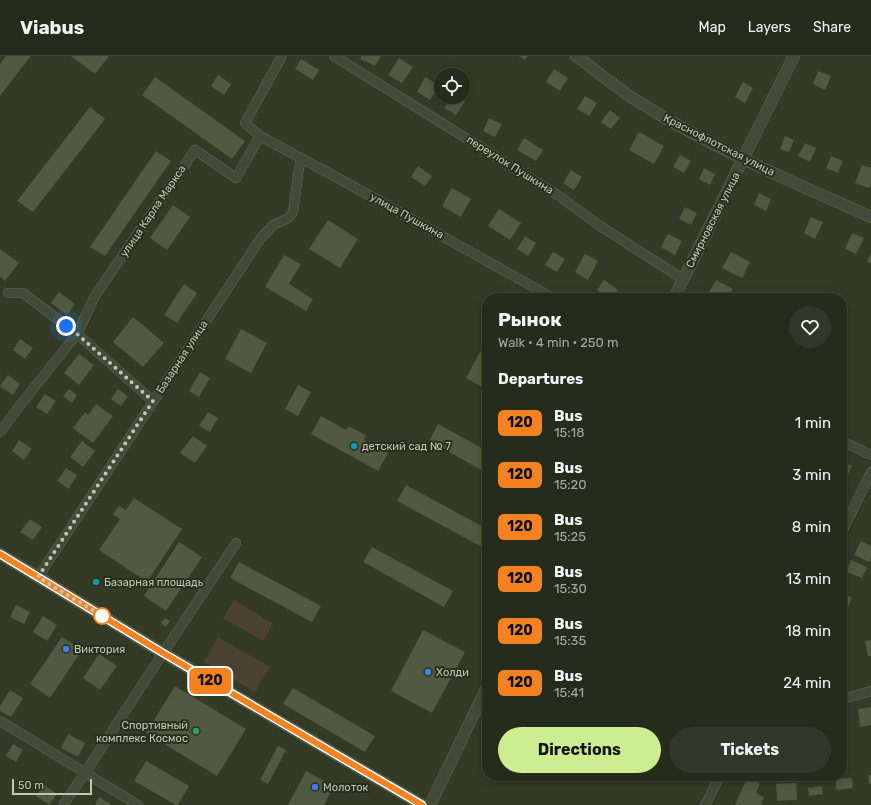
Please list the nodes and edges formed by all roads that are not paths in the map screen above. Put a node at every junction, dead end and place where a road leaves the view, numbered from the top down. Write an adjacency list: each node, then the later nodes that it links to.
1 (282, 56): 5 (street)
2 (334, 56): 9 (street, переулок Пушкина)
3 (576, 56): 7 (street, Краснофлотская улица)
4 (794, 56): 7 (street, Смирновская улица)
5 (260, 136): 6 (street, улица Пушкина); 13 (street, улица Карла Маркса)
6 (301, 158): 11 (street, улица Пушкина); 14 (street, Базарная улица)
7 (743, 160): 8 (street, Краснофлотская улица); 9 (street, Смирновская улица)
8 (871, 217)
9 (683, 279): 12 (street, Смирновская улица)
10 (8, 292): 13 (street)
11 (544, 293)
12 (676, 293)
13 (77, 334): 14 (street); 15 (street, улица Карла Маркса)
14 (153, 401): 22 (street, Базарная улица)
15 (0, 432)
16 (847, 443): 17 (street)
17 (871, 455)
18 (871, 472): 19 (street)
19 (847, 522)
20 (236, 543): 23 (street)
21 (0, 554): 22 (street)
22 (38, 577): 23 (street)
23 (163, 653): 28 (street); 32 (street)
24 (871, 691): 26 (street)
25 (482, 697): 33 (street)
26 (847, 698)
27 (0, 721): 28 (street)
28 (85, 773): 30 (street); 31 (street)
29 (717, 781): 34 (street)
30 (63, 805)
31 (138, 805)
32 (422, 805)
33 (430, 805)
34 (705, 805)

